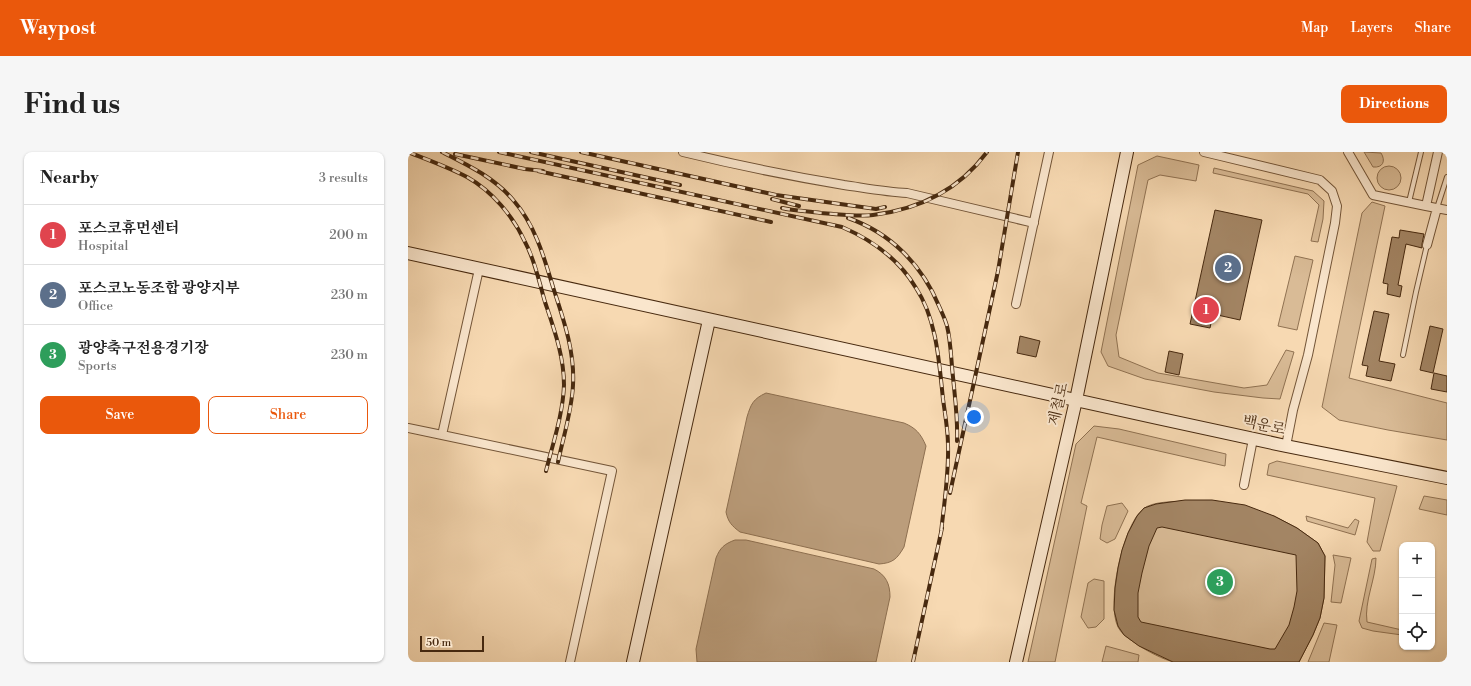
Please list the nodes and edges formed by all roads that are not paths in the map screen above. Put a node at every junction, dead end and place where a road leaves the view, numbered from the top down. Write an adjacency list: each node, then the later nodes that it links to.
1 (683, 152): 13 (street)
2 (1049, 152): 13 (street)
3 (1128, 152): 20 (street, 제철로)
4 (1204, 152): 24 (street)
5 (1348, 152): 9 (street)
6 (1421, 152): 9 (lane)
7 (1438, 152): 10 (street)
8 (1447, 178): 11 (lane)
9 (1409, 203): 10 (street)
10 (1426, 206): 11 (street)
11 (1437, 208): 12 (street); 14 (street)
12 (1447, 210)
13 (1034, 223): 17 (street)
14 (1427, 245): 19 (lane)
15 (408, 253): 16 (street, 백운로)
16 (479, 269): 18 (street, 백운로); 22 (street)
17 (1016, 304)
18 (708, 320): 20 (street, 백운로); 28 (street)
19 (1403, 355)
20 (1076, 400): 23 (street, 백운로); 29 (street, 제철로)
21 (408, 428): 22 (street)
22 (442, 435): 27 (street)
23 (1253, 439): 24 (street, 백운로); 26 (street)
24 (1286, 446): 25 (street, 백운로)
25 (1447, 478)
26 (1244, 484)
27 (570, 662)
28 (633, 662)
29 (1016, 662)

